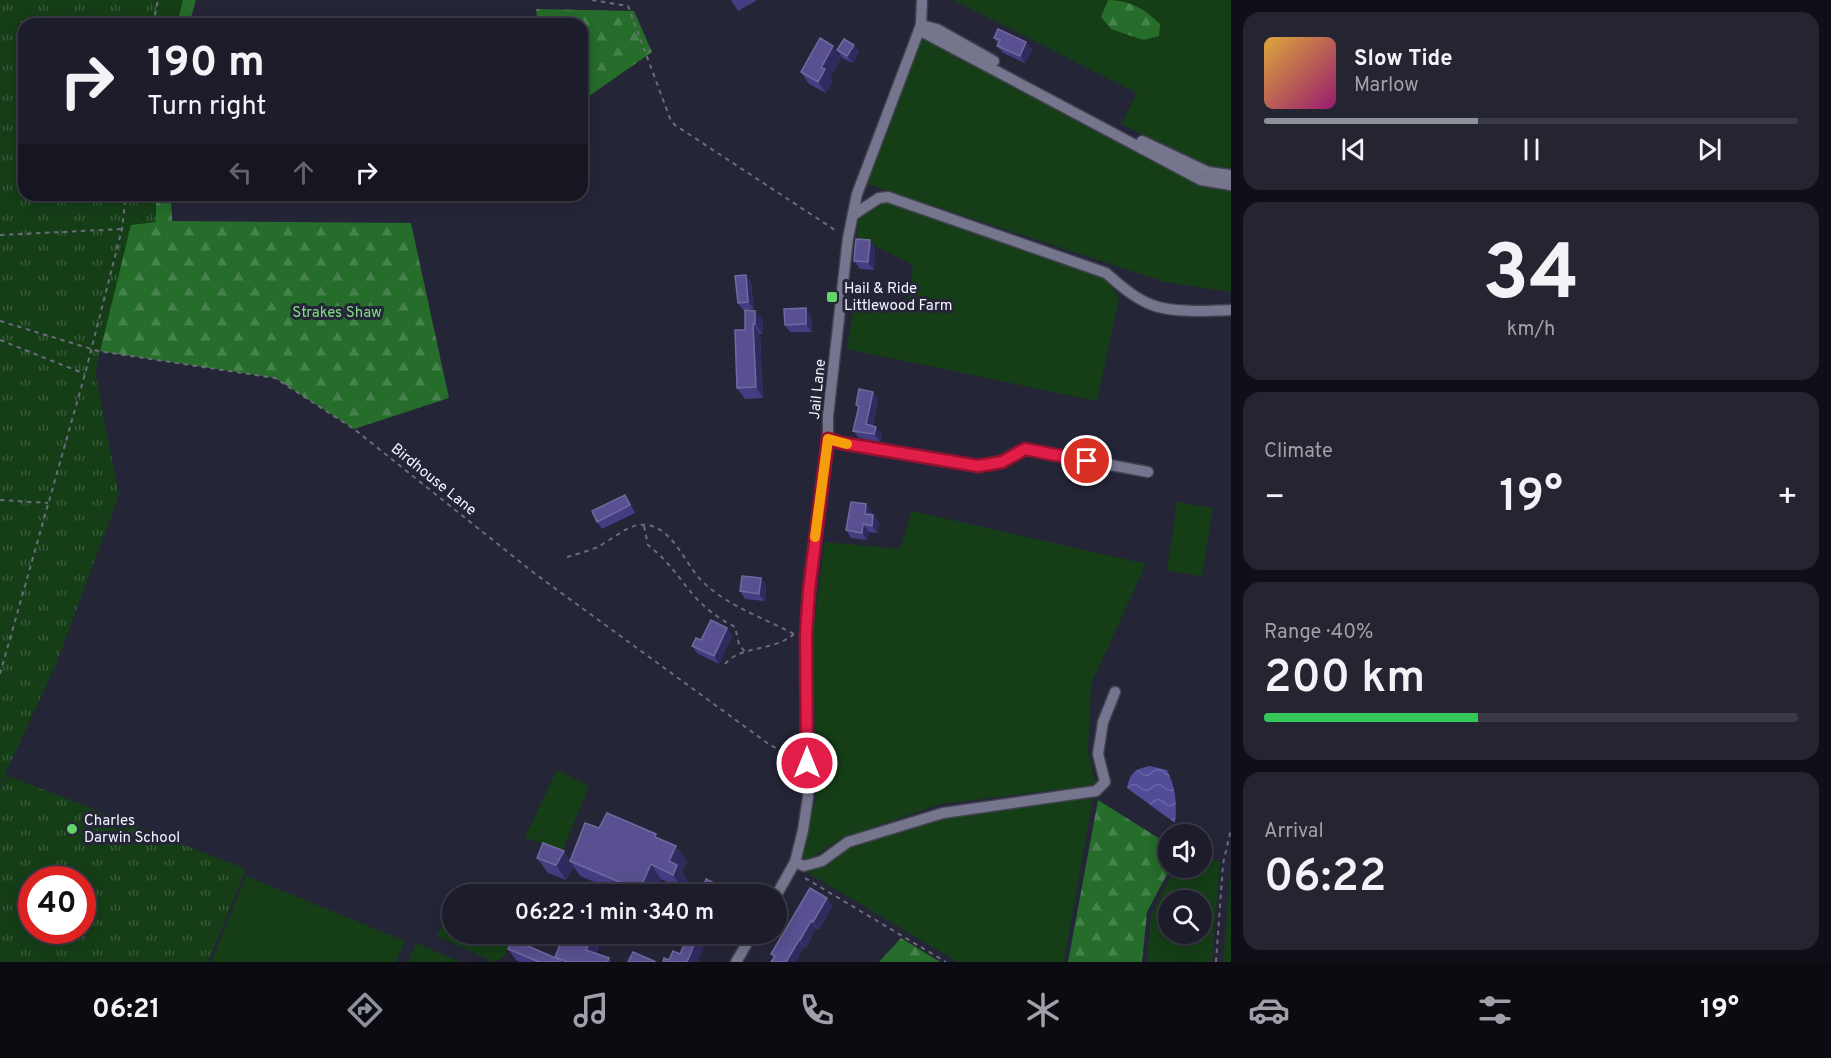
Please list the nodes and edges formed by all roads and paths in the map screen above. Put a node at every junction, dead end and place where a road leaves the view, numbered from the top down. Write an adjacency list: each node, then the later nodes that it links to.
1 (158, 0): 4 (path)
2 (592, 0): 12 (path)
3 (922, 0): 5 (street, Jail Lane)
4 (154, 18)
5 (920, 28): 6 (street); 7 (street); 9 (street, Jail Lane)
6 (1231, 175)
7 (1231, 185)
8 (125, 201): 10 (path)
9 (853, 215): 12 (street, Jail Lane); 13 (street)
10 (122, 229): 11 (path); 16 (path)
11 (0, 235)
12 (848, 238): 18 (street, Jail Lane)
13 (1231, 310)
14 (0, 321): 16 (path, Birdhouse Lane)
15 (0, 340): 17 (path)
16 (91, 350): 17 (path); 30 (path, Birdhouse Lane)
17 (85, 374): 21 (path)
18 (828, 439): 19 (street); 25 (street, Jail Lane)
19 (1148, 472)
20 (0, 500): 21 (path)
21 (48, 503): 28 (path)
22 (644, 526): 23 (path); 24 (path); 26 (path)
23 (567, 557)
24 (794, 634): 25 (path); 26 (path)
25 (806, 635): 30 (street, Jail Lane)
26 (745, 652): 27 (path)
27 (725, 664)
28 (0, 674)
29 (1115, 692): 32 (street)
30 (807, 763): 32 (street, Jail Lane)
31 (1231, 829): 37 (path)
32 (794, 866): 33 (street, Jail Lane); 36 (path)
33 (783, 884)
34 (747, 944): 35 (street)
35 (736, 962)
36 (946, 962)
37 (1216, 962)

